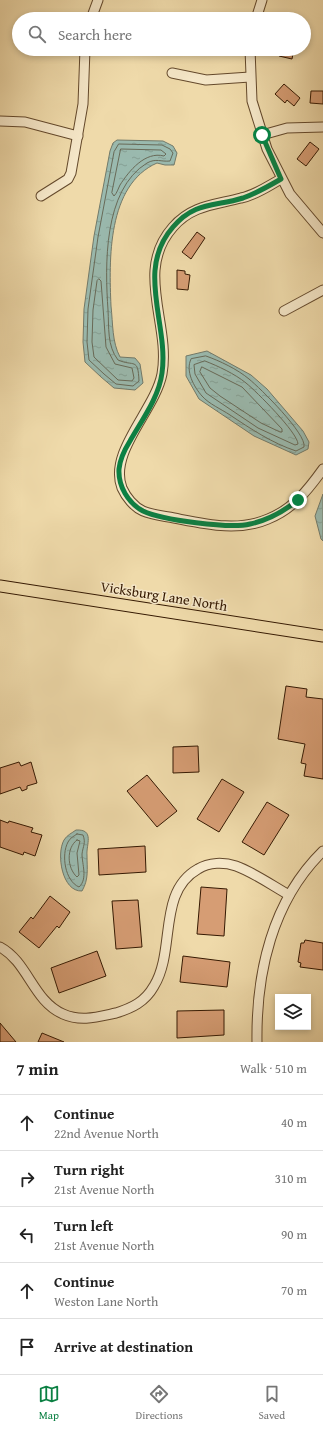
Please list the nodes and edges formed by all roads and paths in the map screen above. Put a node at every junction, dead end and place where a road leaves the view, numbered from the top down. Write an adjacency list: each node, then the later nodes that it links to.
1 (98, 0): 3 (street)
2 (262, 0): 4 (street)
3 (94, 12)
4 (258, 12)
5 (85, 56): 12 (street)
6 (250, 56): 8 (street)
7 (172, 73): 8 (street)
8 (250, 77): 11 (street)
9 (0, 121): 12 (street)
10 (323, 127): 11 (street)
11 (262, 135): 13 (street)
12 (78, 136): 14 (street)
13 (281, 179): 15 (street); 18 (street)
14 (41, 196)
15 (323, 233)
16 (323, 290): 17 (street)
17 (284, 312)
18 (323, 468)
19 (0, 586): 20 (main road, Vicksburg Lane North)
20 (323, 636)
21 (323, 851): 22 (street)
22 (289, 895): 23 (street); 24 (street)
23 (0, 946)
24 (257, 1042)

